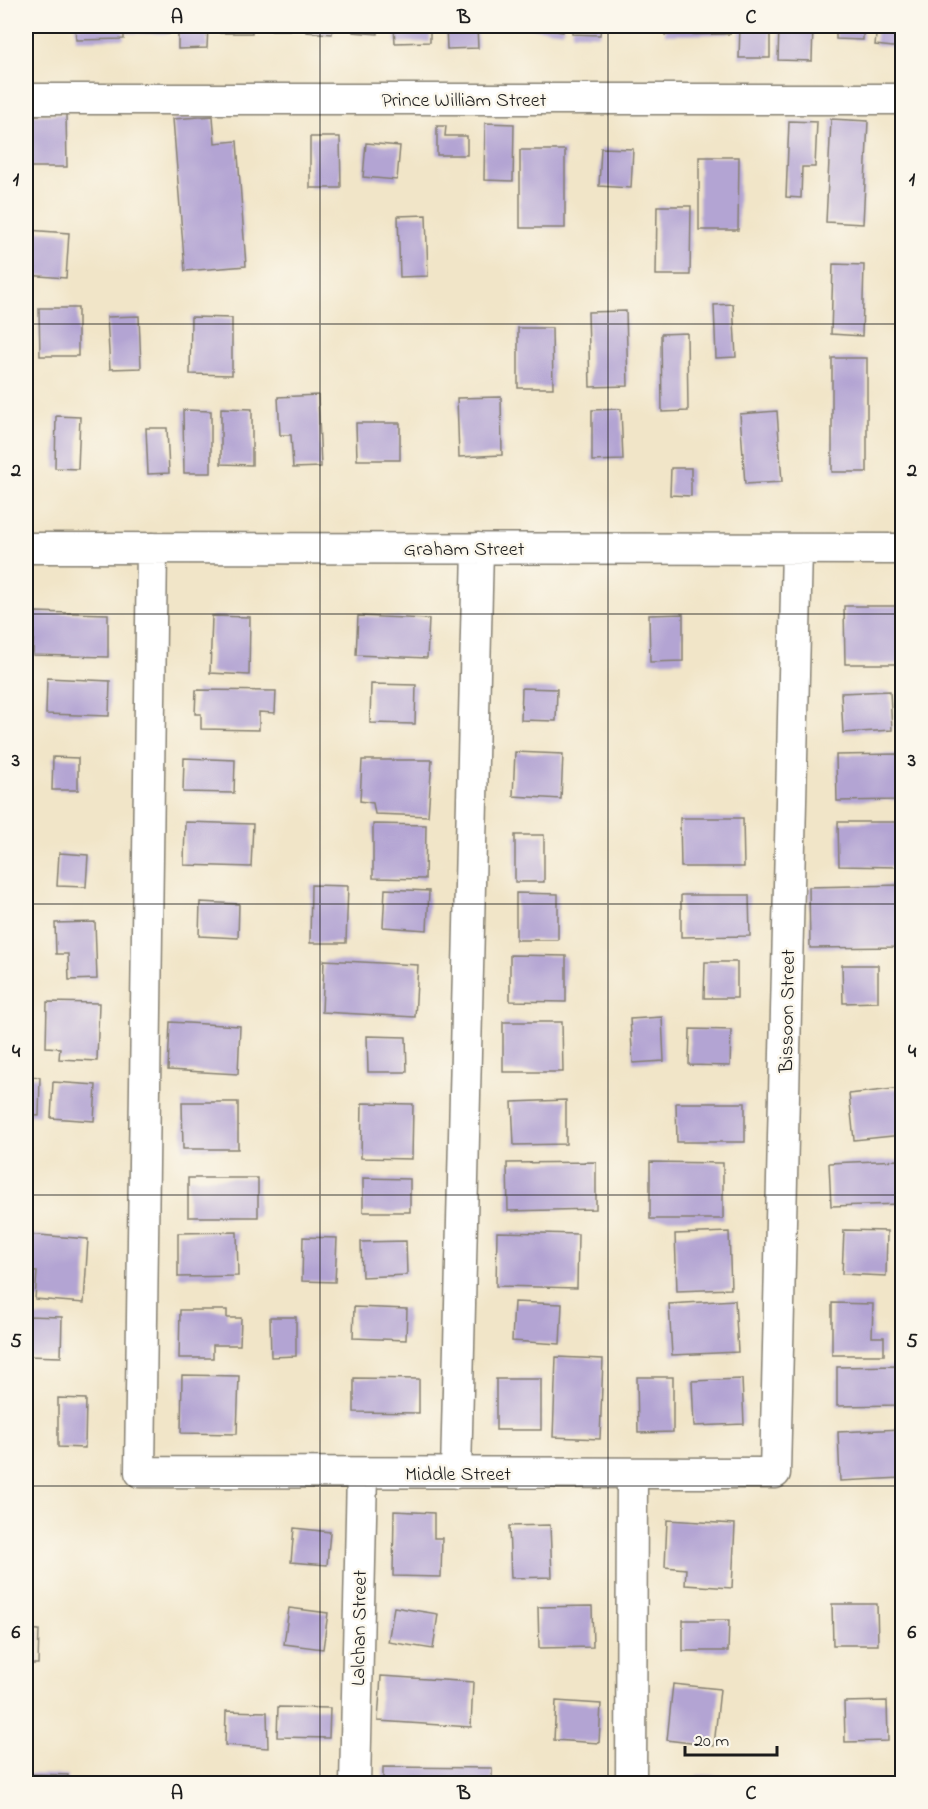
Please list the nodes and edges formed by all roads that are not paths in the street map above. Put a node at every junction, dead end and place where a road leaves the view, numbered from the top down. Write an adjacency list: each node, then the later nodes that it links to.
1 (26, 99): 2 (street, Prince William Street)
2 (903, 99)
3 (26, 548): 4 (street, Graham Street)
4 (152, 548): 5 (street, Graham Street); 8 (street, Middle Street)
5 (478, 548): 6 (street, Graham Street); 9 (street)
6 (797, 549): 7 (street, Graham Street); 11 (street, Bissoon Street)
7 (903, 549)
8 (362, 1473): 9 (street, Middle Street); 12 (street, Lalchan Street)
9 (456, 1473): 10 (street, Middle Street)
10 (632, 1473): 11 (street, Middle Street); 13 (street)
11 (775, 1473)
12 (355, 1784)
13 (631, 1784)

